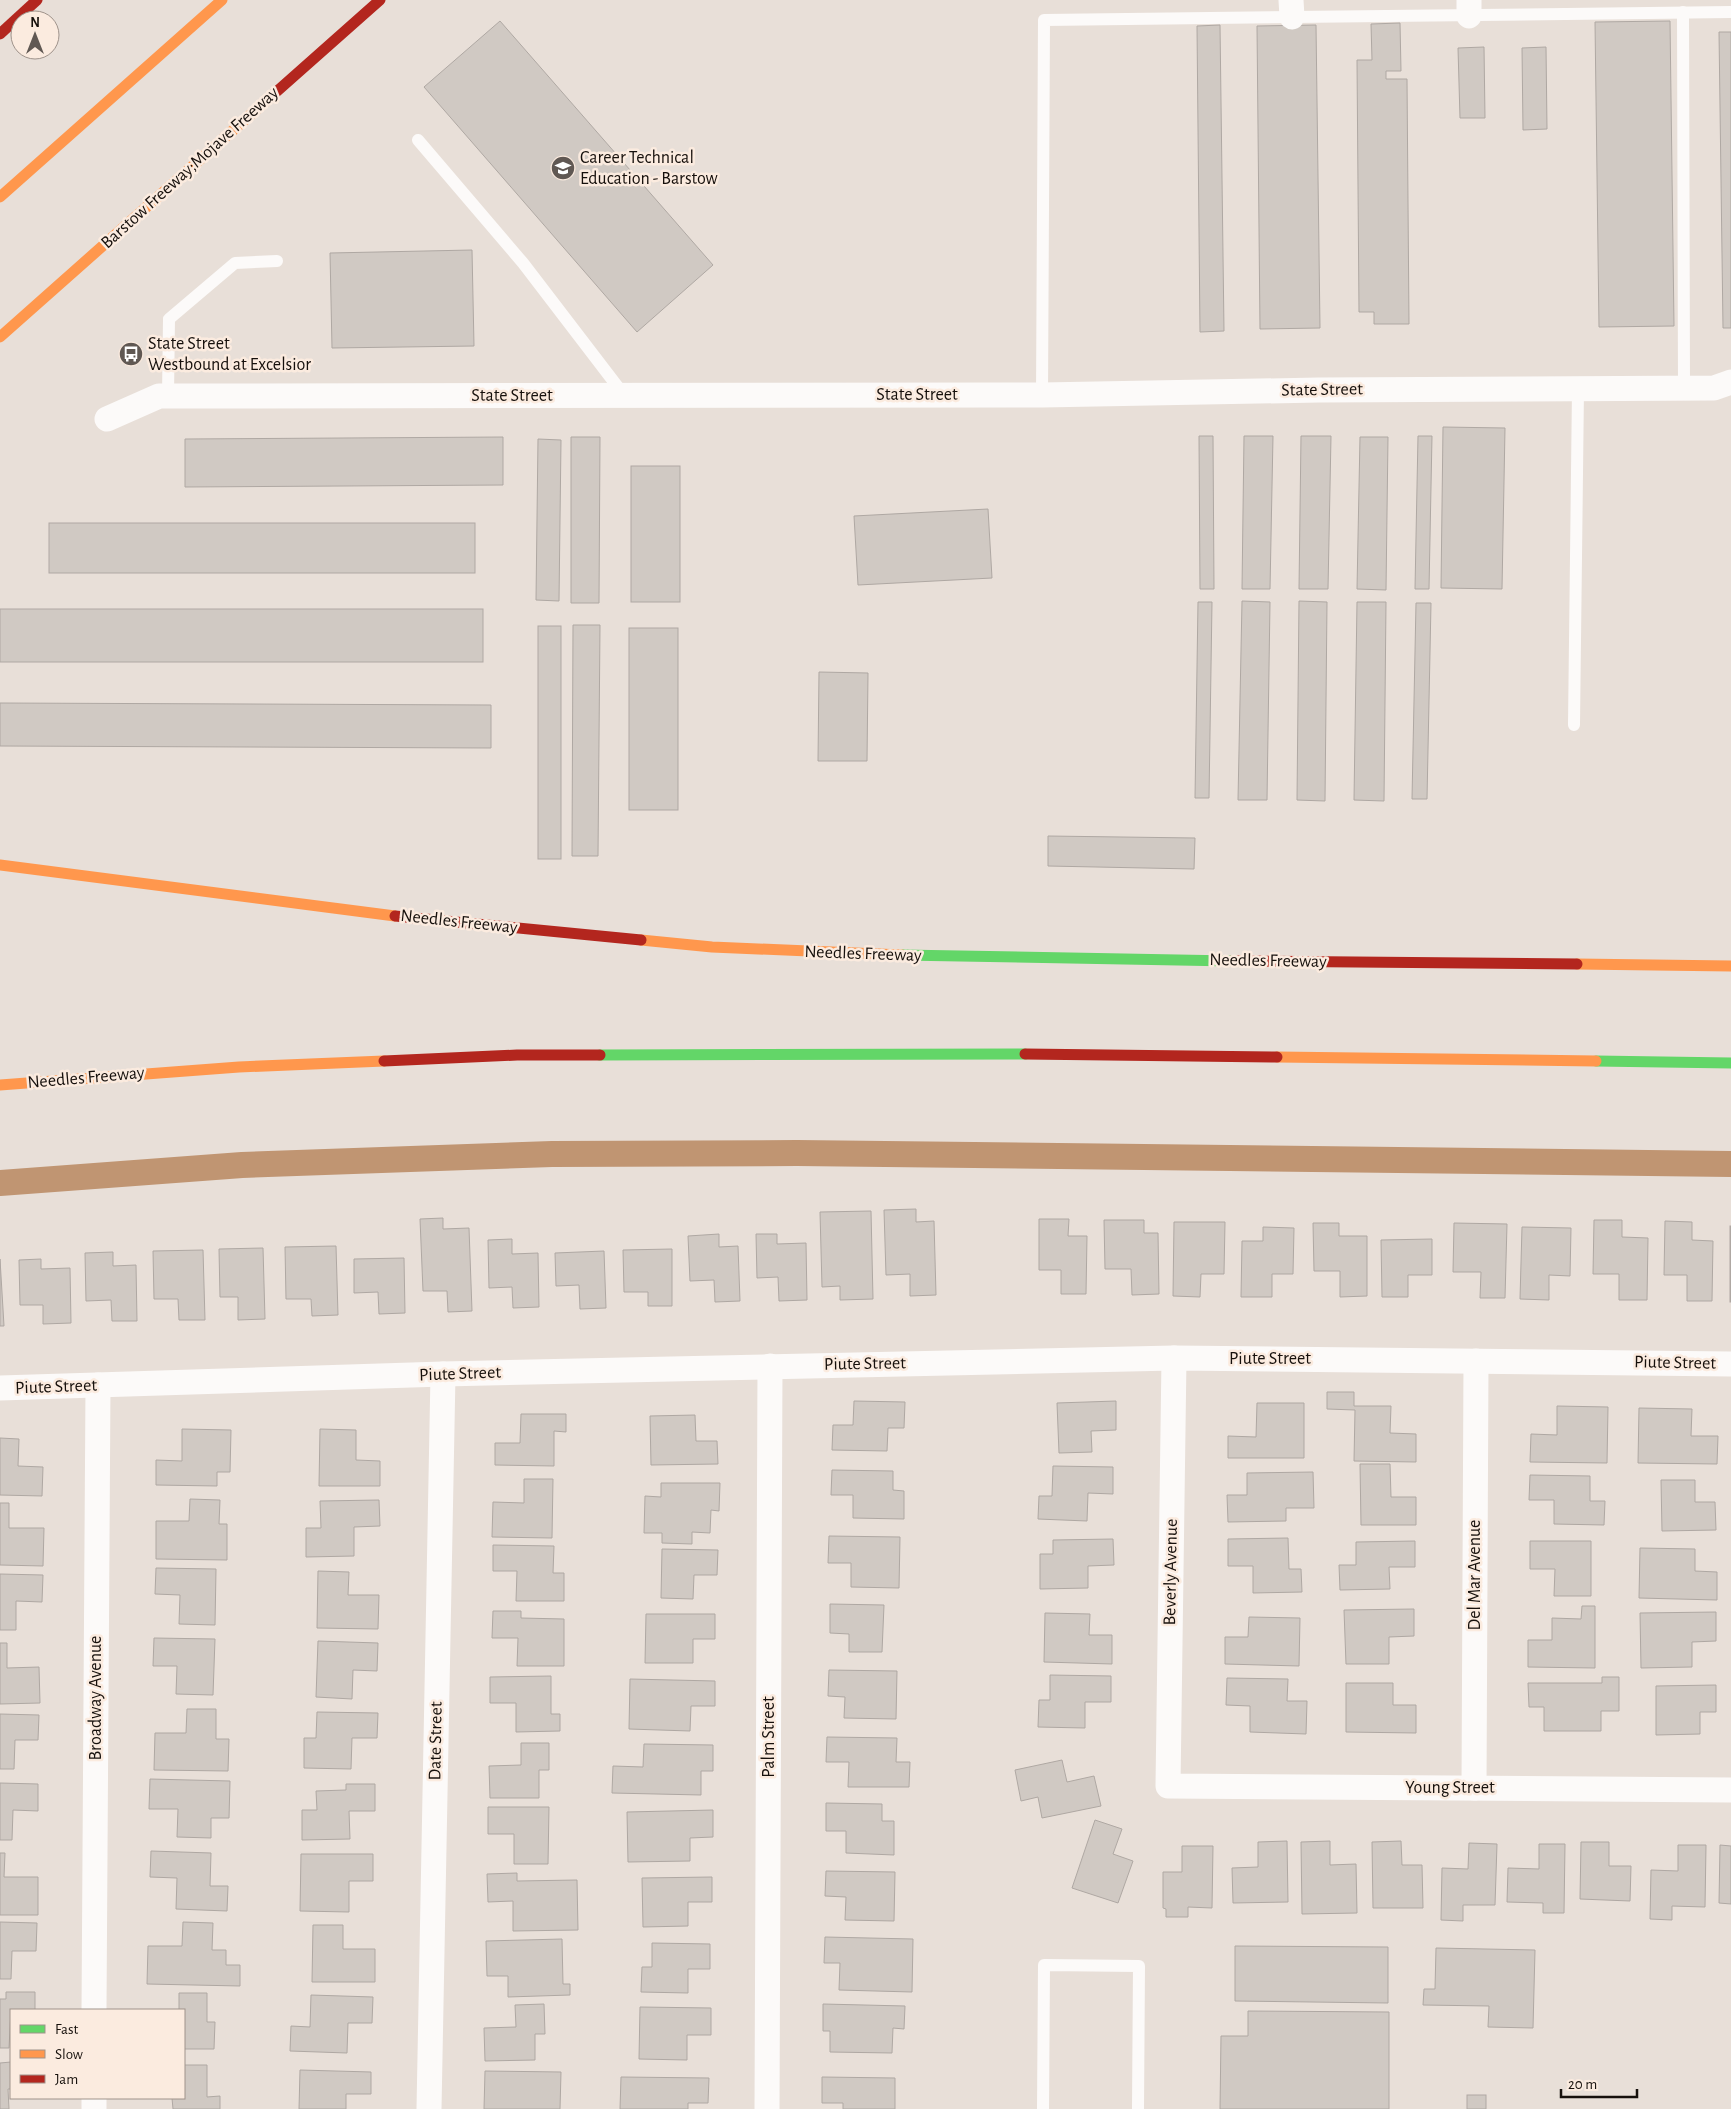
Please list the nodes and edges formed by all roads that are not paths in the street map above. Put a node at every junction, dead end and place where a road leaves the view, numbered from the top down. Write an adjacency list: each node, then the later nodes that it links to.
1 (37, 0): 8 (main road)
2 (222, 0): 10 (main road)
3 (380, 0): 12 (main road, Barstow Freeway;Mojave Freeway)
4 (1469, 8): 5 (lane); 6 (lane)
5 (1291, 9): 16 (lane)
6 (1683, 12): 7 (lane); 14 (lane)
7 (1731, 12)
8 (0, 34)
9 (418, 140): 17 (lane)
10 (0, 196)
11 (277, 261): 18 (lane)
12 (0, 337)
13 (1731, 382): 14 (street, State Street)
14 (1684, 388): 15 (street, State Street)
15 (1578, 389): 16 (street, State Street); 20 (lane)
16 (1042, 394): 17 (street, State Street)
17 (624, 395): 18 (street, State Street)
18 (168, 396): 19 (street, State Street)
19 (107, 420)
20 (1574, 725)
21 (0, 865): 22 (main road, Needles Freeway)
22 (1731, 966)
23 (1731, 1063): 24 (main road, Needles Freeway)
24 (0, 1085)
25 (1174, 1358): 26 (street, Piute Street); 28 (street, Piute Street); 32 (street, Beverly Avenue)
26 (1476, 1361): 27 (street, Piute Street); 33 (street, Del Mar Avenue)
27 (1731, 1364)
28 (770, 1366): 29 (street, Piute Street); 37 (street, Palm Street)
29 (443, 1374): 30 (street, Piute Street); 36 (street, Date Street)
30 (98, 1385): 31 (street, Piute Street); 35 (street, Broadway Avenue)
31 (0, 1388)
32 (1168, 1786): 33 (street, Young Street)
33 (1474, 1788): 34 (street, Young Street)
34 (1731, 1790)
35 (94, 2009)
36 (430, 2109)
37 (767, 2109)
38 (1043, 2109): 39 (lane)
39 (1138, 2109)

